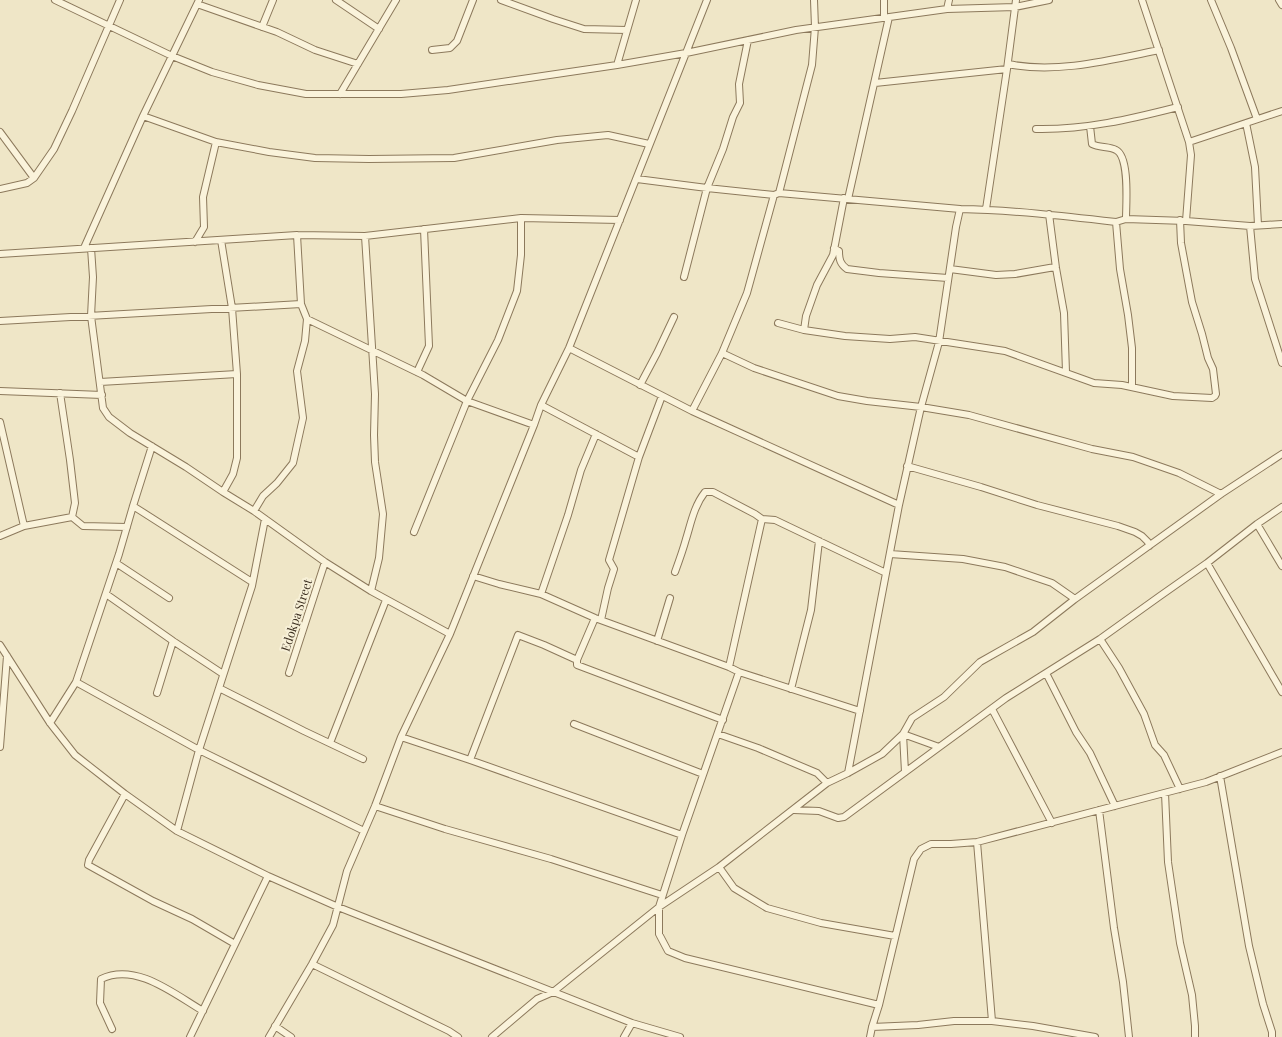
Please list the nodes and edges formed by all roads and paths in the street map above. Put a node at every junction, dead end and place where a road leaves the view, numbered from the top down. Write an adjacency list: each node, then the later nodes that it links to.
1 (55, 0): 23 (street)
2 (120, 0): 23 (street)
3 (273, 0): 24 (street)
4 (336, 0): 26 (street)
5 (396, 0): 26 (street)
6 (473, 0): 29 (street)
7 (501, 0): 27 (street)
8 (636, 0): 27 (street)
9 (707, 0): 31 (street)
10 (814, 0): 25 (street)
11 (884, 0): 22 (street)
12 (949, 0): 21 (street)
13 (1016, 0): 20 (street)
14 (1049, 0): 20 (street)
15 (1142, 0): 30 (street)
16 (1211, 0): 41 (street)
17 (1279, 0): 19 (street)
18 (198, 2): 24 (street); 32 (street)
19 (1282, 5)
20 (1015, 7): 21 (street); 35 (street)
21 (947, 9): 22 (street)
22 (887, 17): 25 (street); 36 (street)
23 (109, 26): 32 (street); 49 (street)
24 (262, 27): 33 (street)
25 (815, 27): 28 (street); 53 (street)
26 (379, 29): 33 (street)
27 (627, 30): 34 (street)
28 (748, 40): 31 (street); 51 (street)
29 (432, 50)
30 (1159, 50): 35 (street); 38 (street)
31 (686, 53): 34 (street); 48 (street)
32 (172, 56): 37 (street); 40 (street)
33 (358, 64): 37 (street)
34 (617, 65): 37 (street)
35 (1008, 67): 36 (street); 56 (street)
36 (875, 82): 54 (street)
37 (340, 94)
38 (1178, 108): 43 (street); 47 (street)
39 (1282, 111): 41 (street)
40 (143, 116): 46 (street); 71 (street)
41 (1257, 119): 42 (street)
42 (1246, 123): 47 (street); 64 (street)
43 (1090, 126): 44 (street); 59 (street)
44 (1036, 129)
45 (0, 132): 49 (street)
46 (216, 142): 48 (street); 70 (street)
47 (1189, 142): 61 (street)
48 (650, 144): 50 (street)
49 (34, 178): 52 (street)
50 (637, 179): 51 (street); 60 (street)
51 (707, 188): 53 (street); 77 (street)
52 (0, 189)
53 (776, 194): 54 (street); 90 (street)
54 (846, 198): 55 (street); 73 (street)
55 (960, 209): 56 (street); 76 (street)
56 (986, 209): 57 (street)
57 (1049, 214): 62 (street); 75 (street)
58 (522, 218): 60 (street); 66 (street); 102 (street)
59 (1126, 219): 61 (street); 62 (street)
60 (620, 220): 88 (street)
61 (1183, 220): 65 (street); 97 (street)
62 (1116, 222): 97 (street)
63 (1282, 224): 64 (street)
64 (1258, 225): 65 (street)
65 (1250, 226): 91 (street)
66 (424, 229): 68 (street); 92 (street)
67 (297, 235): 68 (street); 69 (street); 79 (street)
68 (365, 236): 89 (street)
69 (221, 240): 70 (street); 80 (street)
70 (195, 242): 72 (street)
71 (84, 248): 72 (street); 74 (street)
72 (92, 248): 81 (street)
73 (834, 248): 78 (street); 86 (street)
74 (0, 254)
75 (1055, 266): 76 (street); 93 (street)
76 (950, 269): 78 (street)
77 (684, 277)
78 (948, 278): 87 (street)
79 (301, 304): 80 (street); 83 (street)
80 (232, 308): 81 (street); 94 (street)
81 (91, 316): 84 (street); 95 (street)
82 (674, 317): 96 (street)
83 (307, 319): 89 (street); 118 (street)
84 (0, 322)
85 (778, 323): 86 (street)
86 (804, 330): 87 (street)
87 (939, 342): 93 (street); 104 (street)
88 (569, 348): 96 (street); 103 (street)
89 (372, 350): 92 (street); 138 (street)
90 (722, 353): 104 (street); 105 (street)
91 (1282, 363)
92 (418, 372): 102 (street)
93 (1066, 372): 97 (street)
94 (237, 374): 95 (street); 113 (street)
95 (100, 382): 100 (street)
96 (640, 385): 101 (street)
97 (1132, 387)
98 (0, 391): 99 (street)
99 (60, 393): 100 (street); 119 (street)
100 (102, 395): 109 (street)
101 (662, 396): 105 (street); 111 (street)
102 (467, 402): 107 (street); 125 (street)
103 (541, 405): 107 (street); 108 (street)
104 (922, 407): 112 (street); 114 (street)
105 (692, 411): 115 (street)
106 (0, 422): 123 (street)
107 (534, 425): 136 (street)
108 (596, 434): 111 (street); 140 (street)
109 (152, 446): 113 (street); 116 (street)
110 (1282, 454): 114 (street)
111 (639, 457): 145 (street)
112 (907, 466): 115 (street); 128 (street)
113 (223, 492): 118 (street)
114 (1221, 494): 128 (street)
115 (899, 505): 129 (street)
116 (133, 506): 124 (street); 137 (street)
117 (1282, 506): 122 (street)
118 (254, 511): 120 (street)
119 (72, 517): 123 (street); 124 (street)
120 (265, 519): 130 (street); 137 (street)
121 (762, 519): 127 (street); 134 (street); 153 (street)
122 (1257, 524): 132 (street); 133 (street)
123 (24, 526): 126 (street)
124 (127, 527): 131 (street)
125 (414, 532)
126 (0, 536)
127 (819, 541): 135 (street); 160 (street)
128 (1150, 546): 143 (street)
129 (890, 554): 135 (street); 143 (street)
130 (325, 562): 138 (street); 155 (street, Edokpa Street)
131 (116, 563): 139 (street); 141 (street)
132 (1207, 563): 147 (street); 162 (street)
133 (1282, 566)
134 (675, 572)
135 (886, 573): 164 (street)
136 (473, 576): 140 (street); 146 (street)
137 (252, 582): 157 (street)
138 (372, 591): 144 (street)
139 (106, 594): 148 (street); 158 (street)
140 (540, 594): 145 (street)
141 (169, 598)
142 (670, 598): 149 (street)
143 (1075, 599): 169 (street)
144 (386, 600): 146 (street); 171 (street)
145 (598, 619): 149 (street); 152 (street)
146 (450, 634): 170 (street)
147 (1100, 639): 156 (street); 183 (street)
148 (173, 641): 157 (street); 161 (street)
149 (657, 641): 153 (street)
150 (0, 645): 151 (street)
151 (7, 656): 166 (street); 172 (street)
152 (577, 660): 165 (street); 177 (street)
153 (729, 667): 154 (street)
154 (739, 672): 160 (street); 165 (street)
155 (289, 673)
156 (1046, 673): 163 (street); 187 (street)
157 (223, 674): 159 (street)
158 (76, 682): 166 (street); 174 (street)
159 (219, 688): 171 (street); 174 (street)
160 (791, 689): 164 (street)
161 (157, 692)
162 (1282, 692)
163 (992, 709): 173 (street); 190 (street)
164 (860, 711): 179 (street)
165 (722, 720): 168 (street)
166 (50, 723): 185 (street)
167 (574, 724): 180 (street)
168 (718, 734): 180 (street); 182 (street)
169 (903, 734): 173 (street); 178 (street); 179 (street)
170 (401, 737): 177 (street); 186 (street)
171 (330, 743): 176 (street)
172 (0, 747)
173 (939, 747): 178 (street)
174 (199, 750): 191 (street); 192 (street)
175 (1282, 752): 181 (street)
176 (363, 759)
177 (470, 760): 193 (street)
178 (905, 772): 188 (street)
179 (848, 773): 182 (street)
180 (703, 774): 193 (street)
181 (1220, 776): 183 (street); 222 (street)
182 (827, 783): 188 (street)
183 (1180, 789): 184 (street)
184 (1165, 793): 187 (street); 221 (street)
185 (125, 794): 191 (street); 201 (street)
186 (375, 806): 192 (street); 197 (street)
187 (1115, 806): 189 (street)
188 (794, 810): 195 (street)
189 (1099, 810): 190 (street); 220 (street)
190 (1052, 822): 194 (street)
191 (177, 831): 196 (street)
192 (364, 831): 198 (street)
193 (682, 835): 197 (street)
194 (976, 842): 200 (street); 206 (street)
195 (719, 867): 199 (street); 200 (street)
196 (268, 876): 198 (street); 201 (street)
197 (662, 895): 199 (street)
198 (338, 907): 202 (street); 203 (street)
199 (659, 907): 203 (street); 204 (street)
200 (896, 936): 204 (street)
201 (235, 944): 205 (street)
202 (312, 964): 208 (street); 214 (street)
203 (553, 992): 207 (street); 215 (street)
204 (879, 1005): 209 (street)
205 (203, 1012): 210 (street); 211 (street)
206 (992, 1021): 209 (street); 219 (street)
207 (632, 1023): 216 (street); 217 (street)
208 (275, 1026): 212 (street); 213 (street)
209 (872, 1027): 218 (street)
210 (112, 1029)
211 (190, 1037)
212 (269, 1037)
213 (290, 1037)
214 (458, 1037)
215 (492, 1037)
216 (624, 1037)
217 (680, 1037)
218 (870, 1037)
219 (1095, 1037)
220 (1129, 1037)
221 (1195, 1037)
222 (1272, 1037)

